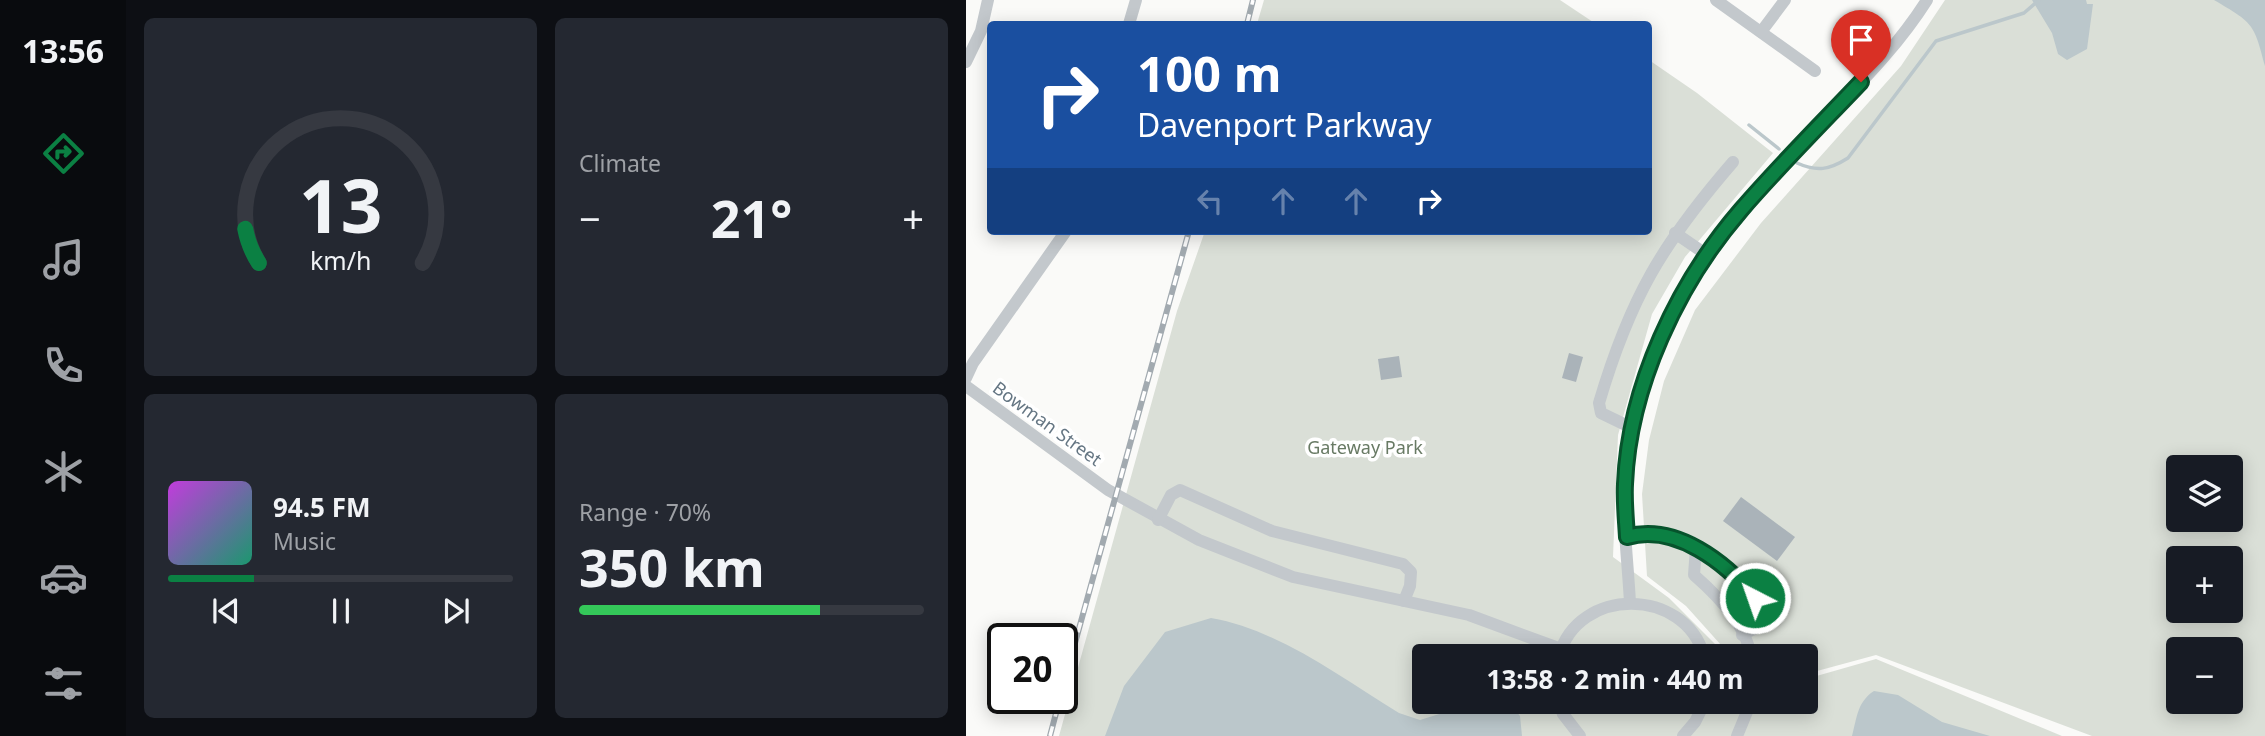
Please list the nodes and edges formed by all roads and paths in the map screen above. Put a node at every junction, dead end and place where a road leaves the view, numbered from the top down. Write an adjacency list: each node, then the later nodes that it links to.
1 (988, 0): 8 (street)
2 (1136, 0): 6 (street)
3 (1716, 0): 7 (street)
4 (1785, 0): 7 (street)
5 (1927, 0): 13 (street)
6 (1130, 21)
7 (1761, 32): 9 (street)
8 (966, 62)
9 (1815, 71)
10 (1733, 162): 11 (street)
11 (1675, 233): 13 (street); 16 (street)
12 (1063, 235): 14 (street)
13 (1707, 255): 16 (street)
14 (966, 378)
15 (966, 386): 17 (street, Bowman Street)
16 (1632, 428): 18 (street)
17 (1158, 520): 20 (street, Bowman Street); 20 (street)
18 (1627, 537): 19 (street); 21 (street)
19 (1696, 548): 22 (street); 22 (street)
20 (1404, 601): 23 (street, Bowman Street)
21 (1630, 603): 24 (street); 25 (street)
22 (1742, 635): 26 (street)
23 (1540, 644)
24 (1564, 644)
25 (1698, 644)
26 (1746, 644)
27 (1563, 714): 30 (street)
28 (1699, 714): 31 (street)
29 (1746, 714): 32 (street)
30 (1580, 736)
31 (1683, 736)
32 (1737, 736)

